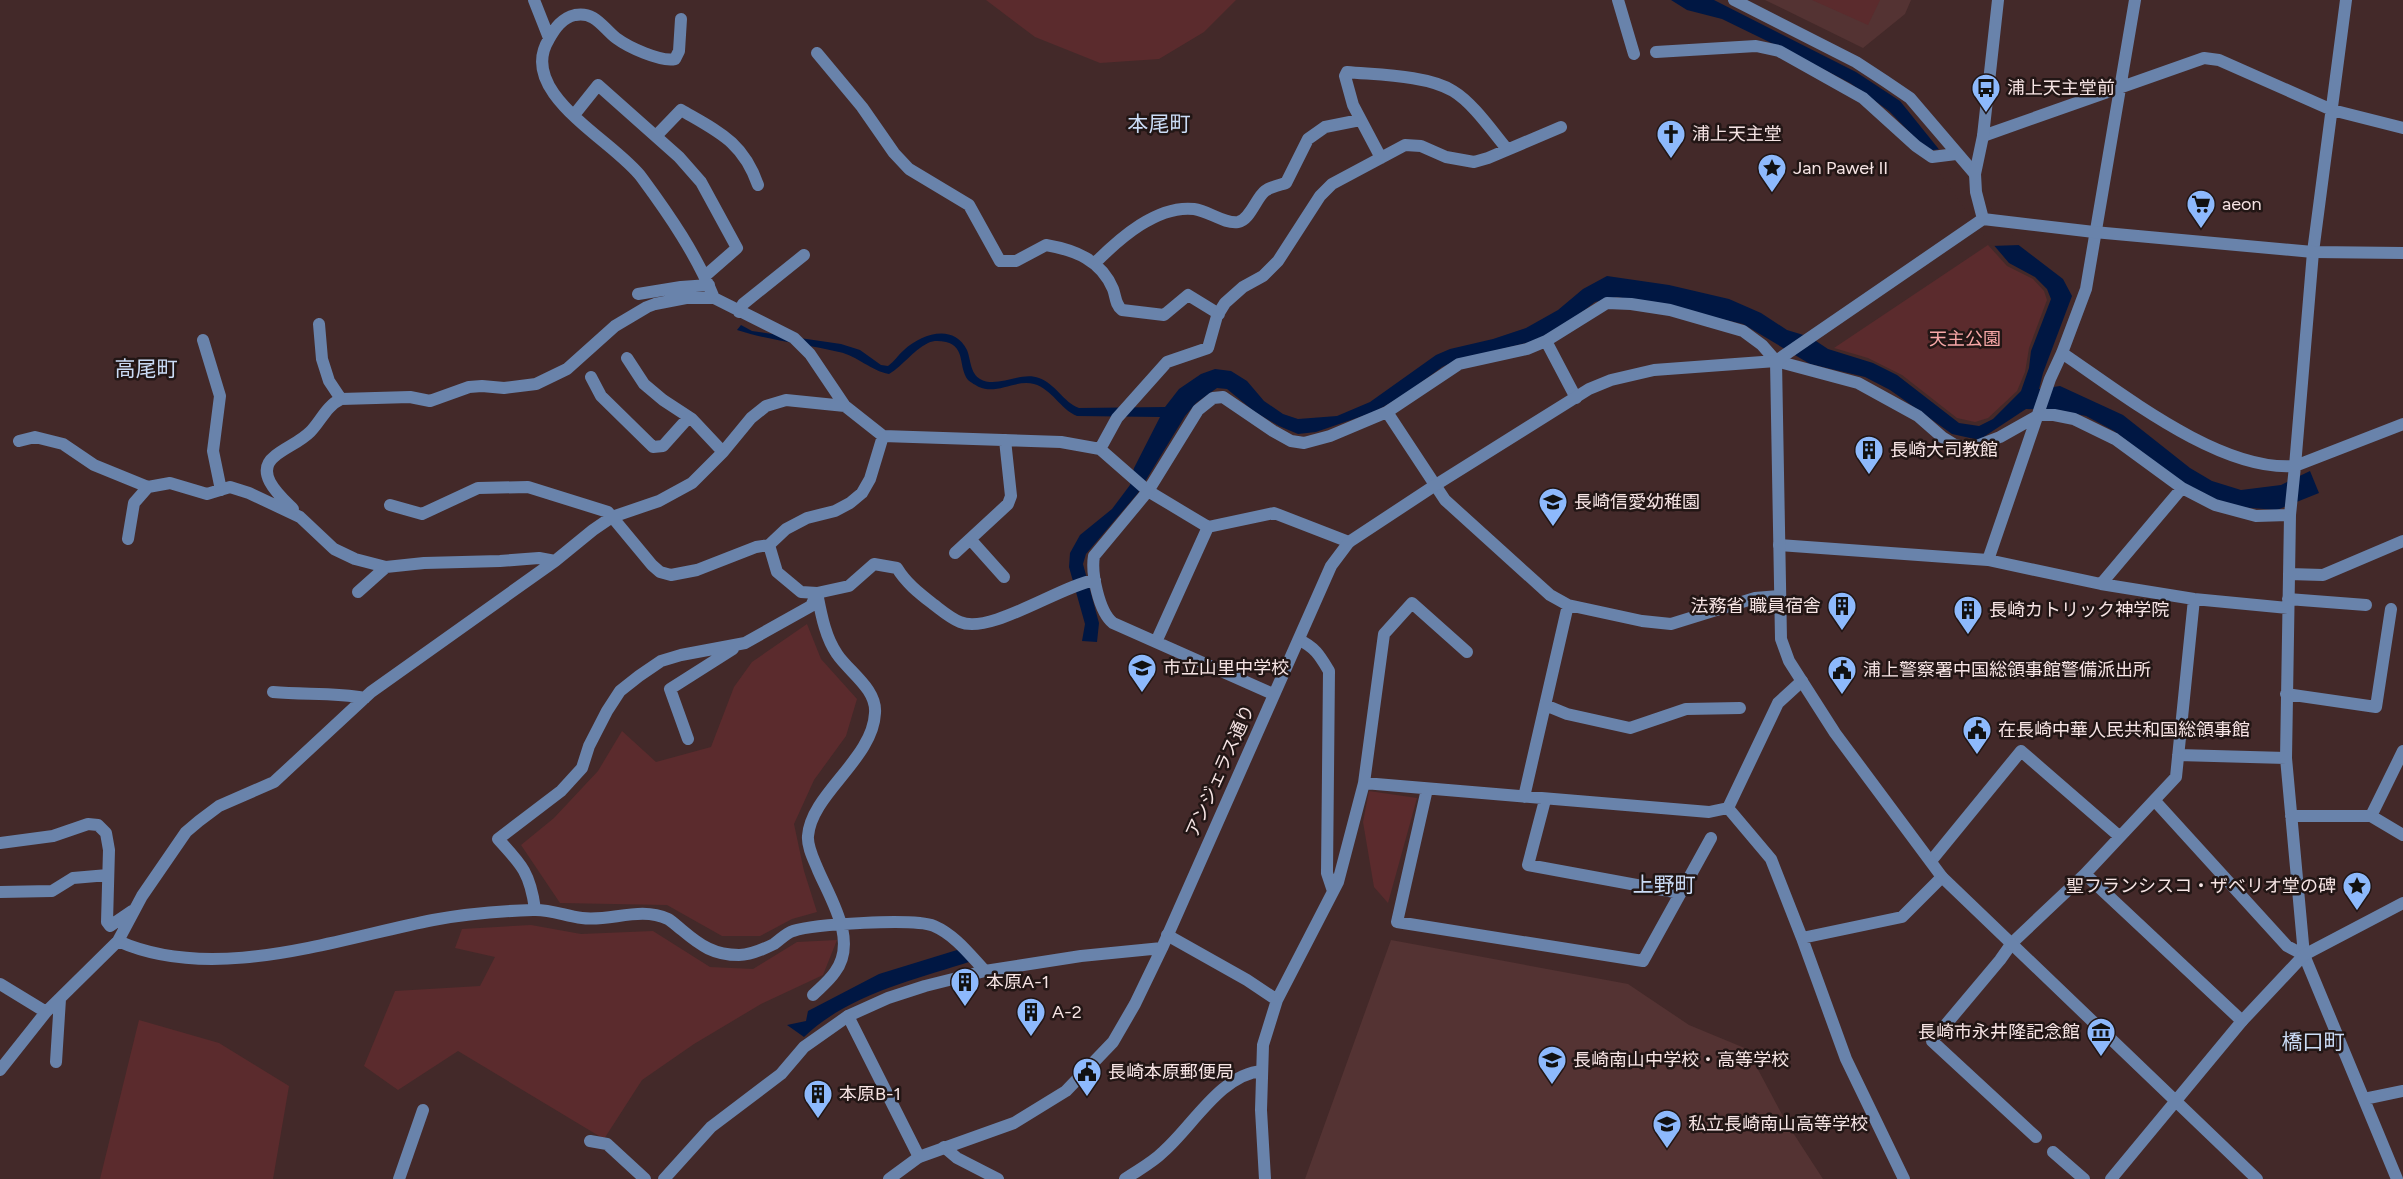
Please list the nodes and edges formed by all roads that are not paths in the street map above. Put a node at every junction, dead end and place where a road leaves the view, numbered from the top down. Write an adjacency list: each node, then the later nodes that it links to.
1 (534, 0): 8 (street)
2 (1618, 0): 11 (street)
3 (1734, 0): 21 (street)
4 (1998, 0): 19 (street)
5 (2135, 0): 12 (street)
6 (2346, 0): 13 (street)
7 (681, 19): 8 (street)
8 (549, 39): 14 (street)
9 (1656, 52): 21 (street)
10 (817, 53): 30 (street)
11 (1634, 54)
12 (2120, 89): 13 (street); 19 (street); 26 (street)
13 (2332, 110): 17 (street); 27 (street)
14 (574, 115): 18 (street); 31 (street)
15 (1360, 120): 20 (street); 22 (street); 30 (street)
16 (1561, 127): 20 (street)
17 (2403, 128)
18 (656, 136): 24 (street); 31 (street)
19 (1983, 136): 23 (street)
20 (1508, 149): 22 (street)
21 (1956, 154): 23 (street)
22 (1381, 158): 35 (street)
23 (1975, 174): 25 (street)
24 (758, 185)
25 (1983, 219): 26 (street); 41 (street)
26 (2094, 232): 27 (street); 39 (street)
27 (2313, 252): 28 (street); 55 (street)
28 (2403, 253)
29 (804, 255): 34 (street)
30 (1096, 262): 35 (street)
31 (707, 281): 32 (street); 33 (street)
32 (638, 294)
33 (714, 298): 34 (street); 44 (street)
34 (738, 312): 45 (street)
35 (1219, 314): 53 (street)
36 (319, 324): 44 (street)
37 (203, 340): 60 (street)
38 (1546, 341): 41 (street); 43 (street); 46 (street)
39 (2062, 353): 47 (street); 55 (street)
40 (627, 358): 48 (street)
41 (1780, 358): 43 (street, アンジェラス通り); 47 (street); 71 (street)
42 (591, 377): 48 (street)
43 (1576, 398): 56 (street, アンジェラス通り)
44 (341, 399): 63 (street)
45 (845, 406): 50 (street); 54 (street)
46 (1387, 412): 56 (street); 59 (street)
47 (2039, 413): 58 (street); 73 (street)
48 (689, 417): 54 (street)
49 (2403, 424): 55 (street)
50 (883, 436): 51 (street); 70 (street)
51 (1005, 440): 53 (street); 67 (street)
52 (19, 441): 57 (street)
53 (1100, 449): 59 (street)
54 (723, 452): 64 (street)
55 (2294, 470): 62 (street)
56 (1434, 486): 69 (street, アンジェラス通り); 85 (street)
57 (148, 487): 60 (street); 66 (street)
58 (2182, 488): 62 (street); 79 (street)
59 (1147, 489): 65 (street); 78 (street)
60 (221, 490): 63 (street)
61 (390, 505): 64 (street)
62 (2291, 511): 76 (street)
63 (300, 517): 75 (street)
64 (612, 518): 70 (street); 74 (street)
65 (1208, 527): 69 (street); 89 (street)
66 (128, 539)
67 (970, 539): 72 (street); 77 (street)
68 (2403, 541): 76 (street)
69 (1348, 542): 88 (street, アンジェラス通り)
70 (770, 545): 81 (street)
71 (1779, 545): 73 (street); 82 (street)
72 (955, 553)
73 (1988, 560): 79 (street)
74 (555, 561): 75 (street); 96 (street)
75 (387, 567): 80 (street)
76 (2289, 573): 84 (street)
77 (1004, 577)
78 (1091, 581): 81 (street); 89 (street)
79 (2101, 584): 83 (street)
80 (358, 592)
81 (816, 593): 90 (street); 125 (street)
82 (1779, 596): 85 (street); 92 (street)
83 (2194, 599): 84 (street); 101 (street)
84 (2288, 604): 86 (street); 95 (street)
85 (1568, 605): 97 (street)
86 (2367, 605)
87 (2391, 609): 95 (street)
88 (1299, 640): 94 (street, アンジェラス通り); 119 (street)
89 (1156, 642): 94 (street)
90 (745, 643): 99 (street); 124 (street)
91 (1467, 652): 103 (street)
92 (1802, 681): 108 (street); 115 (street)
93 (273, 692): 96 (street)
94 (1274, 694): 126 (street, アンジェラス通り)
95 (2286, 694): 102 (street)
96 (365, 698): 123 (street)
97 (1545, 705): 98 (street); 105 (street)
98 (1740, 708)
99 (688, 739)
100 (2403, 751): 110 (street)
101 (2178, 755): 102 (street); 107 (street)
102 (2286, 758): 109 (street)
103 (1364, 783): 104 (street); 119 (street)
104 (1427, 789): 105 (street); 121 (street)
105 (1524, 797): 106 (street)
106 (1545, 800): 108 (street); 121 (street)
107 (2155, 801): 112 (street); 131 (street)
108 (1728, 808): 127 (street)
109 (2291, 816): 110 (street); 131 (street)
110 (2371, 816): 111 (street)
111 (2403, 835)
112 (2119, 837): 115 (street); 116 (street)
113 (1711, 838): 121 (street)
114 (0, 843): 117 (street)
115 (1931, 861): 118 (street)
116 (2085, 874): 129 (street); 139 (street)
117 (108, 875): 120 (street); 123 (street)
118 (1942, 877): 127 (street); 129 (street)
119 (1333, 891): 136 (street)
120 (0, 892)
121 (1680, 893)
122 (2403, 903): 131 (street)
123 (136, 908): 128 (street)
124 (535, 909): 125 (street); 128 (street)
125 (842, 924): 132 (street); 134 (street)
126 (1167, 935): 130 (street, アンジェラス通り); 136 (street)
127 (1802, 938): 160 (street)
128 (118, 941): 135 (street)
129 (2012, 943): 145 (street); 147 (street)
130 (1162, 948): 132 (street); 149 (street, アンジェラス通り)
131 (2304, 955): 139 (street); 144 (street)
132 (985, 971): 138 (street)
133 (0, 984): 137 (street)
134 (813, 995)
135 (60, 999): 137 (street); 140 (street)
136 (1277, 1000): 142 (street)
137 (46, 1012): 141 (street)
138 (848, 1016): 151 (street); 155 (street)
139 (2242, 1021): 145 (street)
140 (56, 1062)
141 (0, 1070)
142 (1262, 1071): 158 (street); 159 (street)
143 (2403, 1091): 144 (street)
144 (2364, 1099): 152 (street)
145 (2175, 1101): 162 (street); 163 (street)
146 (423, 1110): 154 (street)
147 (2036, 1137)
148 (590, 1141): 153 (street)
149 (944, 1147): 151 (street, アンジェラス通り); 157 (street)
150 (2053, 1152): 161 (street)
151 (919, 1158): 156 (street, アンジェラス通り)
152 (2398, 1164): 164 (street)
153 (642, 1176)
154 (399, 1179)
155 (664, 1179)
156 (889, 1179)
157 (998, 1179)
158 (1125, 1179)
159 (1265, 1179)
160 (1904, 1179)
161 (2084, 1179)
162 (2111, 1179)
163 (2257, 1179)
164 (2397, 1179)

